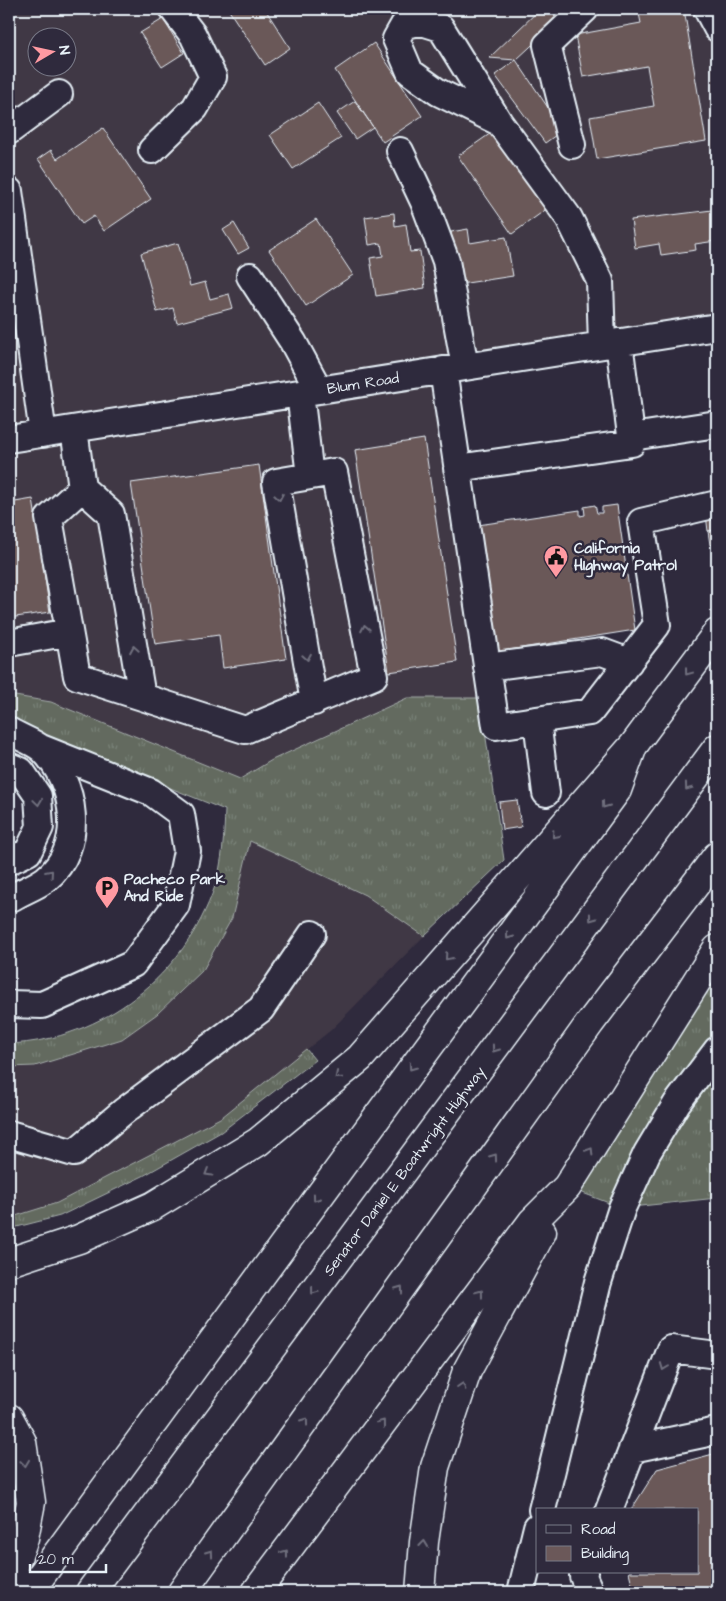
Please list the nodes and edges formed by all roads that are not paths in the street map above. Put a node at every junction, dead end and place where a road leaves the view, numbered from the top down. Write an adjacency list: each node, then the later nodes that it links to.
1 (173, 9): 9 (street)
2 (585, 9): 8 (street)
3 (707, 9): 4 (street)
4 (717, 28)
5 (59, 94): 7 (street)
6 (499, 122): 14 (street)
7 (9, 131)
8 (572, 145)
9 (152, 150)
10 (400, 151): 15 (street)
11 (9, 191): 19 (street)
12 (250, 276): 16 (street)
13 (717, 327): 14 (street, Blum Road)
14 (610, 344): 15 (street, Blum Road); 20 (street)
15 (454, 368): 16 (street, Blum Road); 22 (street)
16 (309, 392): 18 (street, Blum Road); 23 (street)
17 (717, 424): 20 (street)
18 (74, 429): 19 (street, Blum Road); 24 (street)
19 (43, 434): 21 (street, Blum Road)
20 (632, 437): 22 (street)
21 (9, 439)
22 (457, 468): 30 (street)
23 (310, 476): 32 (street, one-way to 32); 32 (street, one-way to 23)
24 (82, 488): 26 (street); 31 (street, one-way to 24)
25 (717, 504): 29 (street)
26 (69, 632): 28 (street); 31 (street)
27 (717, 633): 35 (highway, one-way to 35)
28 (9, 643)
29 (629, 662): 30 (street); 33 (street)
30 (487, 668): 33 (street)
31 (142, 697): 32 (street)
32 (314, 702)
33 (536, 720): 39 (street)
34 (9, 732): 36 (street)
35 (633, 746): 49 (highway, one-way to 49); 59 (highway, one-way to 59)
36 (41, 748): 42 (street, one-way to 36); 45 (street)
37 (717, 748): 60 (highway, Senator Daniel E Boatwright Highway, one-way to 60)
38 (9, 766): 41 (street, one-way to 41)
39 (546, 793)
40 (717, 856): 61 (highway, one-way to 40)
41 (9, 861)
42 (9, 896)
43 (312, 934): 47 (street)
44 (717, 949): 48 (highway, one-way to 44)
45 (9, 1004)
46 (717, 1050): 54 (street)
47 (9, 1134)
48 (567, 1187): 62 (highway, one-way to 48); 63 (highway, one-way to 48)
49 (9, 1262)
50 (717, 1355): 53 (street, one-way to 53)
51 (9, 1418): 58 (highway, one-way to 58)
52 (717, 1431): 53 (street)
53 (632, 1449): 55 (street)
54 (542, 1508)
55 (610, 1508)
56 (536, 1531): 64 (street)
57 (584, 1574): 65 (street)
58 (9, 1581)
59 (29, 1592)
60 (90, 1592)
61 (182, 1592)
62 (256, 1592)
63 (420, 1592)
64 (521, 1592)
65 (590, 1592)

